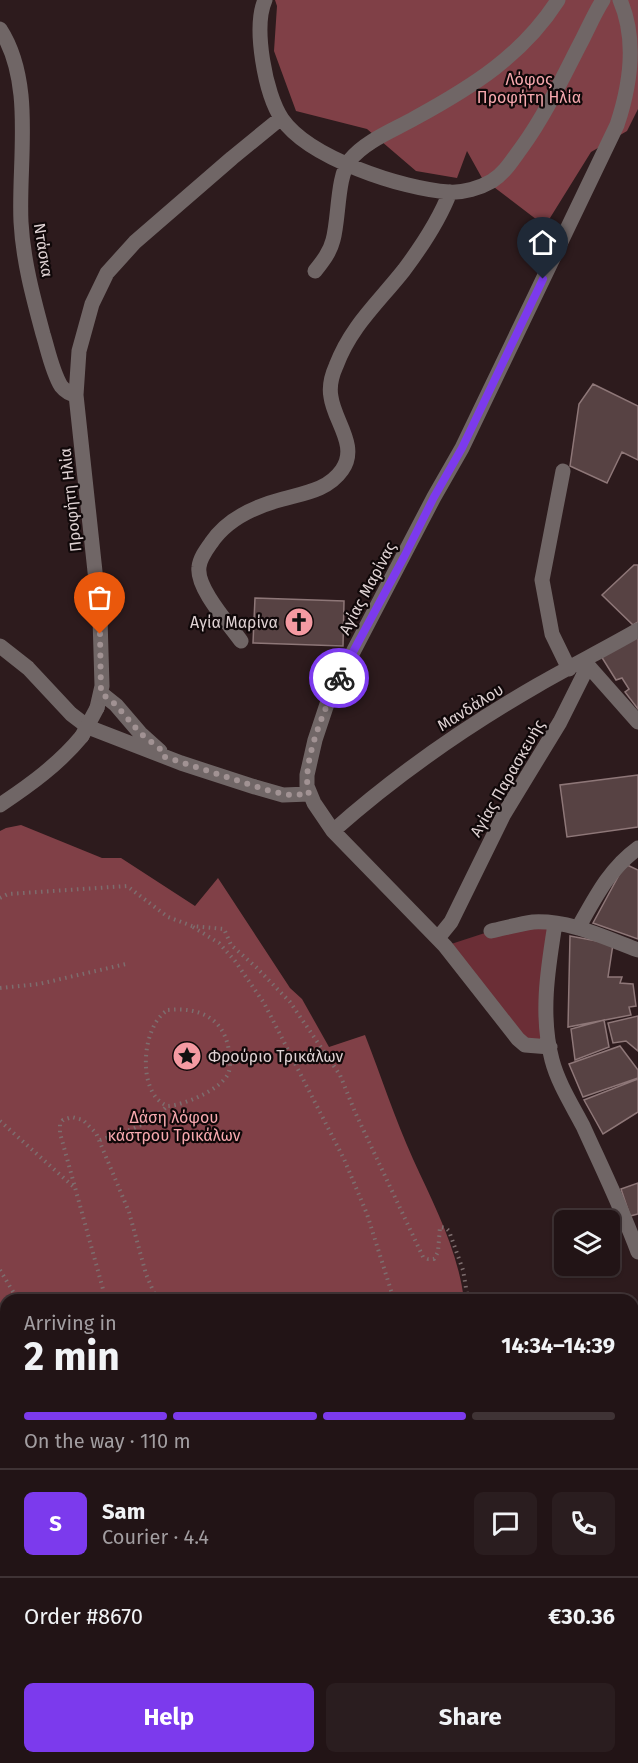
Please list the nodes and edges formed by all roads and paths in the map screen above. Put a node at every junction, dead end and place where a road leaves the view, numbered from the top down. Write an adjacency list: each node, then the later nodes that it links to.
1 (265, 0): 6 (street)
2 (558, 0): 7 (street)
3 (603, 0): 8 (street)
4 (620, 0): 20 (street, Αγίας Μαρίνας)
5 (0, 29): 10 (street, Ντάσκα)
6 (281, 118): 7 (street); 10 (street, Προφήτη Ηλία)
7 (347, 165): 8 (street); 9 (street)
8 (450, 192): 13 (street)
9 (315, 271)
10 (76, 395): 17 (street, Προφήτη Ηλία)
11 (563, 471): 16 (street)
12 (638, 630): 15 (street, Μανδάλου)
13 (241, 640)
14 (0, 646): 19 (street)
15 (586, 663): 16 (street, Μανδάλου); 18 (street); 29 (street, Αγίας Παρασκευής)
16 (569, 669): 22 (street, Μανδάλου)
17 (99, 701): 19 (street); 21 (street, bridge)
18 (638, 722)
19 (162, 756): 20 (street)
20 (309, 794): 22 (street)
21 (0, 805)
22 (333, 831): 29 (street)
23 (638, 848): 27 (street)
24 (0, 898): 26 (path)
25 (555, 924): 27 (street); 28 (street); 33 (street)
26 (192, 926): 43 (path); 44 (path)
27 (578, 928): 30 (street)
28 (491, 931)
29 (438, 938): 33 (street)
30 (638, 950)
31 (126, 964): 32 (path)
32 (0, 988)
33 (550, 1047): 38 (street)
34 (168, 1106): 34 (path); 36 (path)
35 (0, 1121): 37 (path)
36 (100, 1140): 37 (path); 42 (path)
37 (75, 1189): 41 (path)
38 (638, 1252)
39 (0, 1270): 40 (path)
40 (14, 1294)
41 (104, 1294)
42 (154, 1294)
43 (392, 1294)
44 (467, 1294)

